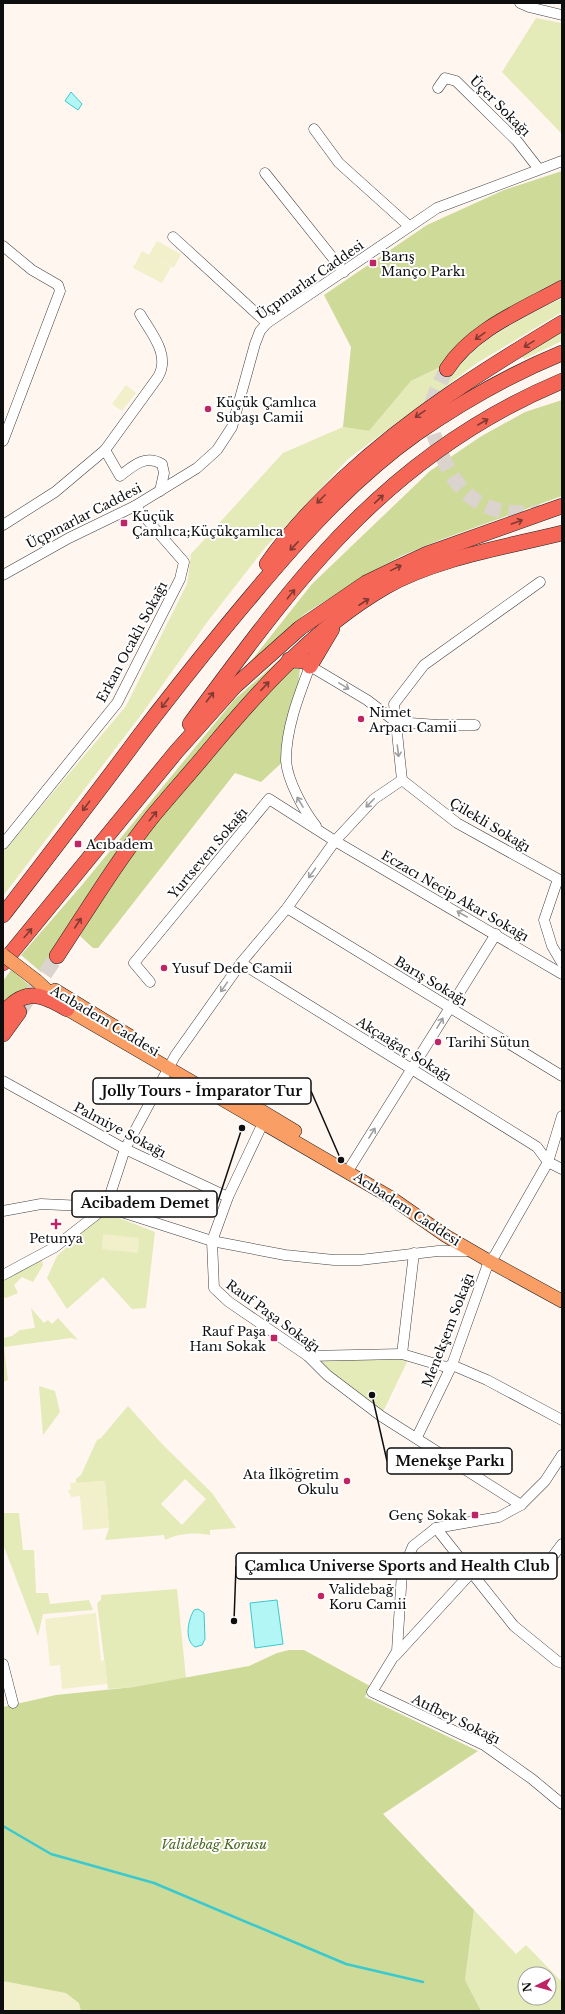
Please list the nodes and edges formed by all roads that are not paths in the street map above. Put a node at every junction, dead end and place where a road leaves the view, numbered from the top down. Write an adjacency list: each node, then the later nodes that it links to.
1 (520, 3): 2 (street)
2 (562, 15)
3 (438, 88): 6 (street, Üçer Sokağı)
4 (314, 129): 8 (street)
5 (562, 161): 6 (street, Üçpınarlar Caddesi)
6 (538, 168): 8 (street, Üçpınarlar Caddesi)
7 (265, 173): 11 (street)
8 (409, 226): 11 (street, Üçpınarlar Caddesi)
9 (172, 237): 14 (street)
10 (3, 246): 19 (street)
11 (344, 272): 14 (street, Üçpınarlar Caddesi)
12 (562, 288): 17 (highway, one-way to 17)
13 (140, 314): 20 (street)
14 (267, 323): 21 (street, Üçpınarlar Caddesi)
15 (562, 323): 29 (highway, one-way to 29)
16 (562, 353): 29 (highway, one-way to 29)
17 (447, 369)
18 (562, 382): 37 (highway, one-way to 18)
19 (3, 441)
20 (105, 450): 21 (street); 24 (street)
21 (160, 491): 22 (street, Üçpınarlar Caddesi)
22 (135, 506): 26 (street, Üçpınarlar Caddesi); 36 (street, Erkan Ocaklı Sokağı)
23 (562, 506): 37 (highway, one-way to 23)
24 (3, 525)
25 (562, 533): 28 (highway, one-way to 25)
26 (3, 575)
27 (540, 582): 32 (street)
28 (338, 619): 30 (highway); 31 (highway)
29 (224, 628): 39 (highway, one-way to 39)
30 (289, 660): 31 (highway); 42 (highway, one-way to 30)
31 (310, 666): 32 (street, one-way to 32); 35 (street, one-way to 31)
32 (396, 722): 33 (street); 34 (street, one-way to 34)
33 (475, 725)
34 (402, 780): 35 (street, one-way to 35); 45 (street, Çilekli Sokağı)
35 (335, 841): 38 (street, one-way to 38); 40 (street, Eczacı Necip Akar Sokağı, one-way to 35); 48 (street, Yurtseven Sokağı)
36 (3, 844)
37 (77, 873): 43 (highway, one-way to 37)
38 (287, 908): 44 (street); 49 (street, Barış Sokağı)
39 (3, 915)
40 (496, 934): 46 (street, Eczacı Necip Akar Sokağı); 49 (street)
41 (3, 955): 47 (main road, Acıbadem Caddesi, bridge)
42 (57, 956)
43 (3, 963)
44 (241, 963): 54 (street, one-way to 54); 55 (street, Akçaağaç Sokağı)
45 (562, 963)
46 (562, 974)
47 (37, 981): 50 (main road, Acıbadem Caddesi); 54 (main road, Acıbadem Caddesi)
48 (150, 982)
49 (450, 1008): 55 (street, one-way to 49); 56 (street, Barış Sokağı)
50 (67, 1009): 52 (highway); 54 (main road, Acıbadem Caddesi)
51 (19, 1012): 53 (highway)
52 (3, 1014)
53 (3, 1034)
54 (171, 1066): 59 (main road, Acıbadem Caddesi); 60 (street)
55 (412, 1069): 61 (street, Akçaağaç Sokağı); 62 (street, one-way to 55)
56 (562, 1076)
57 (3, 1081): 60 (street, Palmiye Sokağı)
58 (562, 1116): 61 (street, Menekşem Sokağı)
59 (267, 1120): 62 (main road, Acıbadem Caddesi); 64 (street, Rauf Paşa Sokağı); 67 (main road, Acıbadem Caddesi)
60 (124, 1149): 64 (street, Palmiye Sokağı); 65 (street)
61 (548, 1162): 63 (street); 72 (street, Menekşem Sokağı)
62 (351, 1166): 72 (main road, Acıbadem Caddesi)
63 (562, 1169)
64 (228, 1197): 68 (street, Rauf Paşa Sokağı)
65 (106, 1207): 66 (street); 68 (street); 73 (street)
66 (3, 1211)
67 (446, 1236): 69 (street); 70 (main road, Acıbadem Caddesi)
68 (212, 1241): 71 (street); 77 (street, Rauf Paşa Sokağı)
69 (438, 1251): 70 (street); 71 (street)
70 (473, 1251): 72 (main road, Acıbadem Caddesi)
71 (414, 1253): 76 (street)
72 (492, 1258): 74 (main road, Acıbadem Caddesi); 75 (main road, Acıbadem Caddesi); 78 (street, Menekşem Sokağı)
73 (3, 1275)
74 (562, 1291)
75 (562, 1301)
76 (402, 1354): 77 (street); 78 (street)
77 (308, 1356): 80 (street, Rauf Paşa Sokağı)
78 (452, 1366): 79 (street); 80 (street, Menekşem Sokağı)
79 (562, 1420)
80 (417, 1437): 82 (street, Rauf Paşa Sokağı)
81 (562, 1456): 82 (street)
82 (521, 1505): 83 (street)
83 (436, 1528): 86 (street); 87 (street)
84 (562, 1544): 85 (street)
85 (547, 1564)
86 (471, 1573): 87 (street); 88 (street)
87 (395, 1656): 91 (street, Atıfbey Sokağı)
88 (562, 1663)
89 (3, 1664): 90 (street)
90 (13, 1703)
91 (562, 1804)

